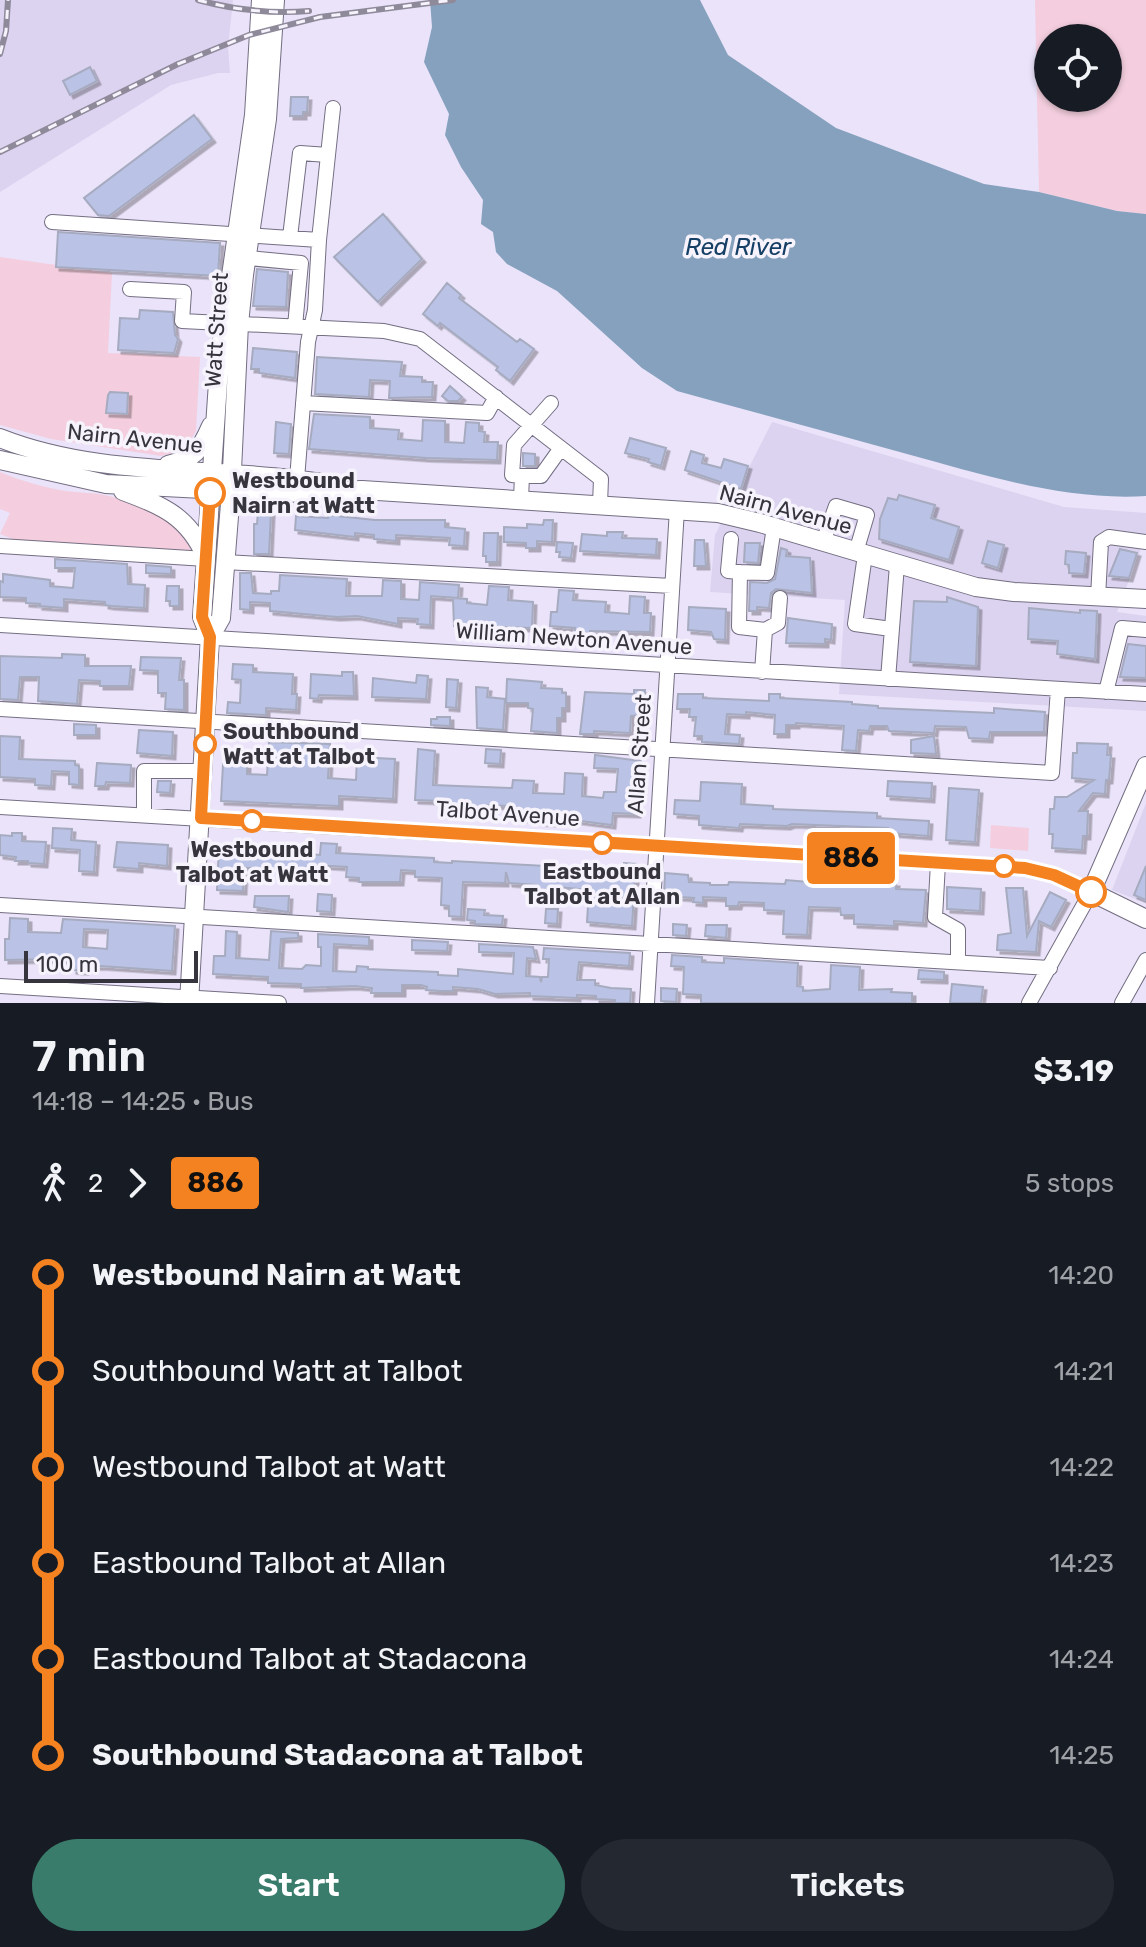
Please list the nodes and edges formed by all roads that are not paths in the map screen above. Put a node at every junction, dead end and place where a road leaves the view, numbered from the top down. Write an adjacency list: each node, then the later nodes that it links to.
1 (261, 0): 3 (main road)
2 (275, 0): 3 (main road)
3 (266, 26): 7 (main road, Watt Street)
4 (333, 108): 5 (street)
5 (328, 155): 8 (street); 9 (street)
6 (52, 222): 7 (street)
7 (243, 233): 8 (street); 10 (main road, Watt Street)
8 (290, 237): 9 (street)
9 (319, 240): 12 (street)
10 (239, 258): 11 (street); 14 (main road, Watt Street)
11 (301, 263): 12 (street); 15 (street)
12 (318, 264): 16 (street)
13 (130, 289): 14 (street)
14 (231, 323): 15 (street); 20 (main road, Watt Street); 29 (main road, Watt Street)
15 (295, 326): 16 (street)
16 (311, 327): 17 (street); 18 (street)
17 (496, 397): 18 (street); 21 (street)
18 (303, 403): 28 (street)
19 (551, 403): 21 (street)
20 (216, 416): 25 (main road); 26 (main road, Watt Street)
21 (532, 425): 23 (street); 27 (street)
22 (0, 438): 25 (main road, Nairn Avenue)
23 (561, 448): 27 (street); 34 (street)
24 (0, 460): 30 (main road, Nairn Avenue)
25 (154, 468): 26 (main road, Nairn Avenue)
26 (212, 471): 29 (main road, Nairn Avenue); 32 (main road, Watt Street)
27 (522, 476): 33 (street)
28 (297, 479): 29 (main road, Nairn Avenue); 31 (main road, Nairn Avenue)
29 (231, 482): 31 (main road, Nairn Avenue); 32 (main road, Nairn Avenue); 43 (main road, Watt Street)
30 (106, 484): 32 (main road, Nairn Avenue); 42 (main road)
31 (362, 490): 33 (main road, Nairn Avenue)
32 (211, 491): 42 (main road, Watt Street)
33 (521, 499): 34 (main road, Nairn Avenue)
34 (600, 504): 35 (main road, Nairn Avenue)
35 (677, 509): 36 (main road, Nairn Avenue); 46 (street, Allan Street)
36 (774, 527): 38 (main road, Nairn Avenue); 45 (street)
37 (731, 539): 45 (street)
38 (823, 542): 41 (main road, Nairn Avenue); 41 (street)
39 (1146, 542): 47 (street)
40 (0, 546): 42 (street)
41 (860, 553): 44 (main road, Nairn Avenue); 51 (street)
42 (206, 559): 54 (main road, Watt Street)
43 (225, 562): 46 (street); 54 (main road, Watt Street)
44 (897, 565): 47 (main road, Nairn Avenue); 51 (street)
45 (740, 572): 52 (street)
46 (672, 586): 55 (street, Allan Street)
47 (1098, 597): 49 (main road, Nairn Avenue)
48 (780, 598): 52 (street)
49 (1146, 599)
50 (0, 625): 54 (street, William Newton Avenue)
51 (891, 629): 57 (street)
52 (765, 630): 56 (street)
53 (1146, 630): 59 (street)
54 (210, 637): 55 (street, William Newton Avenue); 62 (main road, Watt Street)
55 (667, 666): 56 (street, William Newton Avenue); 63 (street, Allan Street)
56 (762, 672): 57 (street, William Newton Avenue)
57 (888, 679): 58 (street, William Newton Avenue)
58 (1058, 689): 59 (street, William Newton Avenue); 63 (street)
59 (1106, 692): 60 (street, William Newton Avenue)
60 (1146, 694)
61 (0, 709): 62 (street)
62 (207, 721): 63 (street); 65 (main road, Watt Street)
63 (661, 749): 69 (street, Allan Street)
64 (1146, 766): 71 (main road)
65 (204, 771): 67 (street); 68 (main road, Watt Street)
66 (0, 807): 67 (street, Talbot Avenue)
67 (144, 815): 68 (street, Talbot Avenue)
68 (201, 818): 69 (street, Talbot Avenue); 73 (main road, Watt Street)
69 (655, 846): 70 (street, Talbot Avenue); 75 (street, Allan Street)
70 (938, 863): 71 (street, Talbot Avenue); 77 (street)
71 (1091, 892): 74 (main road, Talbot Avenue); 78 (street)
72 (0, 905): 73 (street)
73 (194, 915): 75 (street); 80 (main road, Watt Street)
74 (1146, 919)
75 (650, 944): 77 (street); 82 (street, Allan Street)
76 (1146, 960): 84 (street)
77 (958, 961): 78 (street)
78 (1050, 968): 83 (street)
79 (0, 986): 80 (street)
80 (190, 1000): 81 (street)
81 (279, 1003)
82 (647, 1003)
83 (1029, 1003)
84 (1122, 1003)

